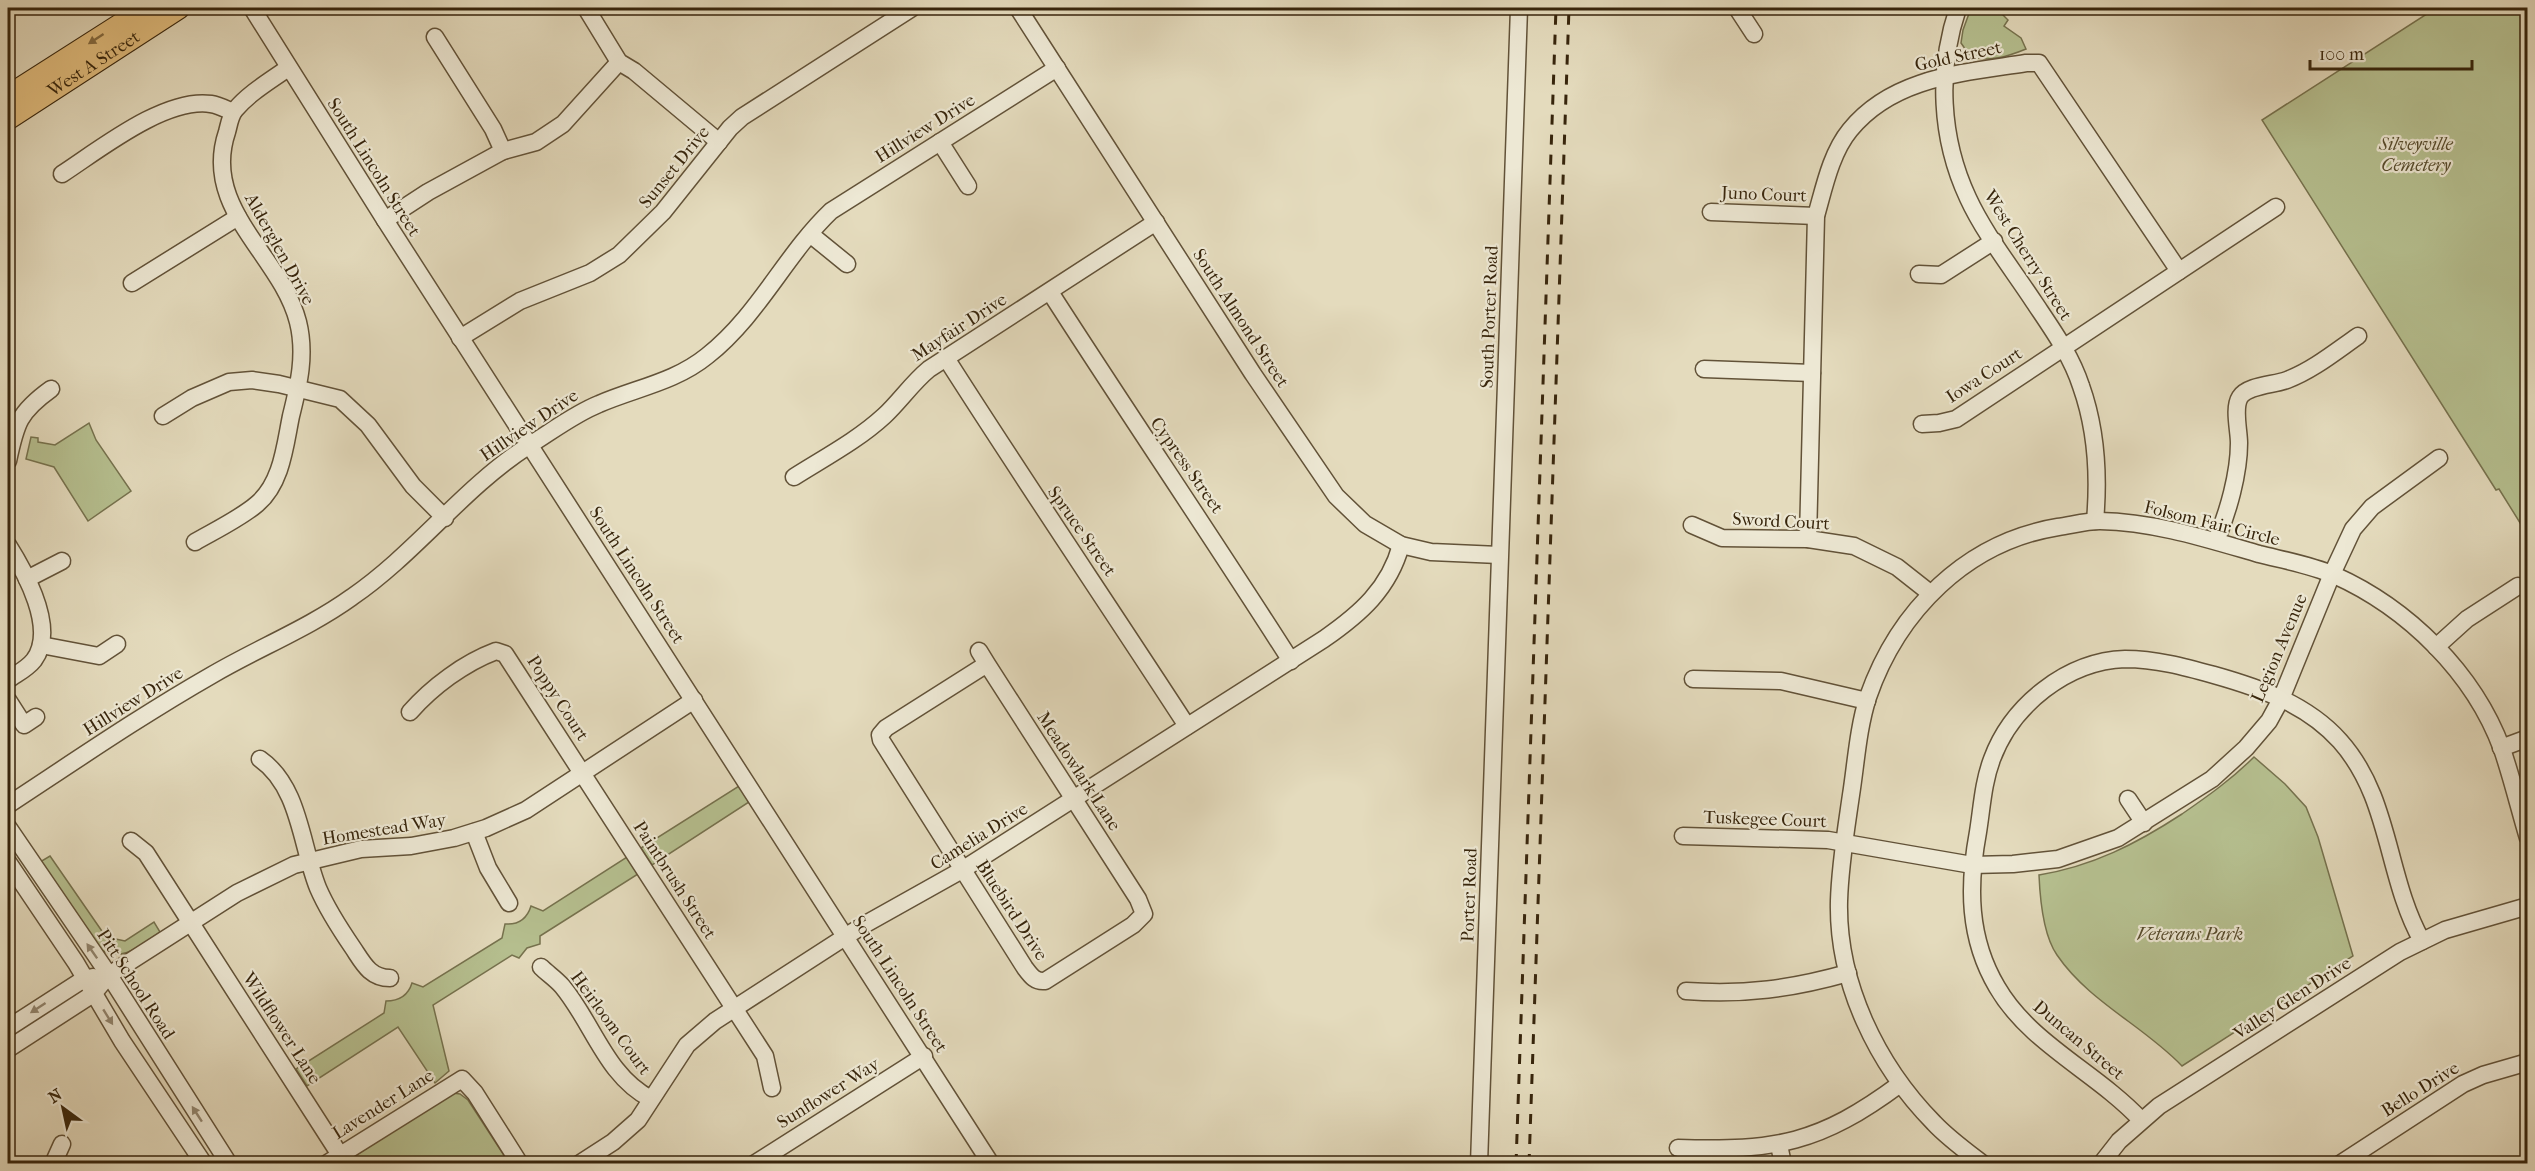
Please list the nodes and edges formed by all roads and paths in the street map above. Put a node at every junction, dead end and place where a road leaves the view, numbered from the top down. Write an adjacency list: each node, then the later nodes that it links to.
1 (146, 8): 16 (main road, West A Street, one-way to 16)
2 (179, 8): 18 (main road, West A Street)
3 (252, 8): 14 (street, South Lincoln Street)
4 (586, 8): 12 (street)
5 (912, 8): 19 (street, Sunset Drive)
6 (1018, 8): 13 (street, South Almond Street)
7 (1519, 8): 59 (street, South Porter Road)
8 (1737, 8): 10 (street)
9 (1958, 8): 15 (street, West Cherry Street)
10 (1754, 34)
11 (435, 37): 21 (street)
12 (619, 62): 19 (street); 21 (street)
13 (1057, 68): 20 (street, Hillview Drive); 29 (street, South Almond Street)
14 (288, 69): 17 (street, Alderglen Drive); 28 (street, South Lincoln Street)
15 (1944, 77): 26 (street, Gold Street); 31 (street, West Cherry Street); 33 (street, Gold Street)
16 (8, 96)
17 (233, 112): 22 (street); 27 (street, Alderglen Drive)
18 (8, 119)
19 (719, 142): 38 (street, Sunset Drive)
20 (940, 142): 23 (street); 30 (street, Hillview Drive)
21 (503, 151): 28 (street)
22 (62, 174)
23 (968, 186)
24 (2276, 207): 33 (street, Iowa Court)
25 (1711, 212): 26 (street, Juno Court)
26 (1816, 216): 42 (street, Gold Street)
27 (238, 217): 35 (street); 43 (street, Alderglen Drive)
28 (385, 220): 38 (street, South Lincoln Street)
29 (1156, 222): 36 (street, Mayfair Drive); 58 (street, South Almond Street)
30 (810, 234): 32 (street); 47 (street, Hillview Drive)
31 (1994, 241): 34 (street); 39 (street, West Cherry Street)
32 (847, 264)
33 (2179, 271): 39 (street, Iowa Court)
34 (1919, 274)
35 (132, 283)
36 (1050, 292): 40 (street, Mayfair Drive); 70 (street, Cypress Street)
37 (2358, 336): 55 (street)
38 (460, 338): 47 (street, South Lincoln Street)
39 (2064, 348): 46 (street, Iowa Court); 52 (street, West Cherry Street)
40 (946, 358): 50 (street, Mayfair Drive); 79 (street, Spruce Street)
41 (1704, 369): 42 (street)
42 (1812, 373): 54 (street, Gold Street)
43 (298, 388): 45 (street); 51 (street); 56 (street, Alderglen Drive)
44 (51, 389): 49 (street)
45 (163, 416)
46 (1922, 424)
47 (530, 445): 51 (street, Hillview Drive); 75 (street, South Lincoln Street)
48 (2439, 458): 61 (street, Legion Avenue)
49 (8, 461)
50 (794, 477)
51 (445, 519): 86 (street, Hillview Drive)
52 (2095, 521): 55 (street, Folsom Fair Circle); 64 (street, Folsom Fair Circle)
53 (1692, 525): 54 (street, Sword Court)
54 (1808, 539): 64 (street, Sword Court)
55 (2216, 541): 61 (street, Folsom Fair Circle)
56 (195, 542)
57 (8, 545): 62 (street)
58 (1401, 545): 59 (street, South Almond Street); 70 (street, Camelia Drive)
59 (1499, 555): 65 (street, South Porter Road)
60 (62, 561): 62 (street)
61 (2332, 574): 68 (street, Folsom Fair Circle); 73 (street, Legion Avenue)
62 (27, 579): 67 (street)
63 (2518, 586): 68 (street)
64 (1929, 593): 76 (street, Folsom Fair Circle)
65 (1498, 628): 131 (street, Porter Road)
66 (117, 644): 67 (street)
67 (41, 645): 72 (street)
68 (2436, 646): 81 (street, Folsom Fair Circle)
69 (983, 657): 84 (street, Meadowlark Lane); 97 (street, Bluebird Drive)
70 (1291, 661): 79 (street, Camelia Drive)
71 (1693, 679): 76 (street)
72 (8, 680)
73 (2281, 699): 87 (street, Legion Avenue); 96 (street, Duncan Street); 102 (street, Duncan Street)
74 (8, 700): 78 (street)
75 (694, 700): 83 (street, Homestead Way); 101 (street, South Lincoln Street)
76 (1867, 701): 93 (street, Folsom Fair Circle)
77 (410, 712): 83 (street, Poppy Court)
78 (36, 717)
79 (1187, 726): 84 (street, Camelia Drive)
80 (2528, 738): 81 (street)
81 (2501, 748): 91 (street, Folsom Fair Circle)
82 (260, 759): 94 (street)
83 (583, 772): 89 (street, Homestead Way); 111 (street, Paintbrush Street)
84 (1074, 798): 97 (street, Camelia Drive); 108 (street, Meadowlark Lane)
85 (2128, 799): 87 (street)
86 (8, 805)
87 (2144, 823): 96 (street, Legion Avenue)
88 (8, 827): 105 (street, Pitt School Road, one-way to 88)
89 (474, 831): 94 (street, Homestead Way); 98 (street)
90 (1683, 836): 93 (street, Tuskegee Court)
91 (2528, 838)
92 (132, 841): 100 (street, Wildflower Lane)
93 (1844, 844): 96 (street, Legion Avenue); 104 (street, Folsom Fair Circle)
94 (309, 861): 100 (street, Homestead Way); 106 (street)
95 (8, 862): 107 (street)
96 (1972, 865): 119 (street, Duncan Street)
97 (962, 870): 101 (street, Camelia Drive); 108 (street, Bluebird Drive)
98 (509, 903)
99 (2528, 906): 102 (street, Valley Glen Drive)
100 (191, 922): 105 (street, Homestead Way); 123 (street, Wildflower Lane)
101 (846, 936): 111 (street, Camelia Drive); 114 (street, South Lincoln Street)
102 (2422, 941): 119 (street, Valley Glen Drive)
103 (541, 967): 118 (street, Heirloom Court)
104 (1848, 973): 109 (street); 116 (street, Folsom Fair Circle)
105 (109, 975): 107 (street, Homestead Way); 110 (street, Homestead Way); 126 (street, Pitt School Road, one-way to 105)
106 (390, 978)
107 (84, 979): 110 (street); 112 (street, Homestead Way, one-way to 112)
108 (1039, 981)
109 (1686, 991)
110 (93, 994): 113 (street, Homestead Way); 125 (street, one-way to 125)
111 (734, 1009): 117 (street, Paintbrush Street); 118 (street, Camelia Drive)
112 (8, 1028)
113 (8, 1049)
114 (924, 1056): 129 (street, Sunflower Way); 130 (street, South Lincoln Street)
115 (2528, 1062): 135 (street, Bello Drive)
116 (1900, 1084): 121 (street); 133 (street, Folsom Fair Circle)
117 (772, 1088)
118 (651, 1100): 128 (street, Camelia Drive)
119 (2141, 1120): 134 (street, Valley Glen Drive)
120 (62, 1144): 124 (street)
121 (1779, 1145): 122 (street); 132 (street)
122 (1678, 1148)
123 (333, 1159): 127 (street, Lavender Lane)
124 (53, 1164)
125 (204, 1164)
126 (229, 1164)
127 (520, 1164)
128 (579, 1164)
129 (754, 1164)
130 (991, 1164)
131 (1479, 1164)
132 (1783, 1164)
133 (1983, 1164)
134 (2101, 1164)
135 (2340, 1164)

